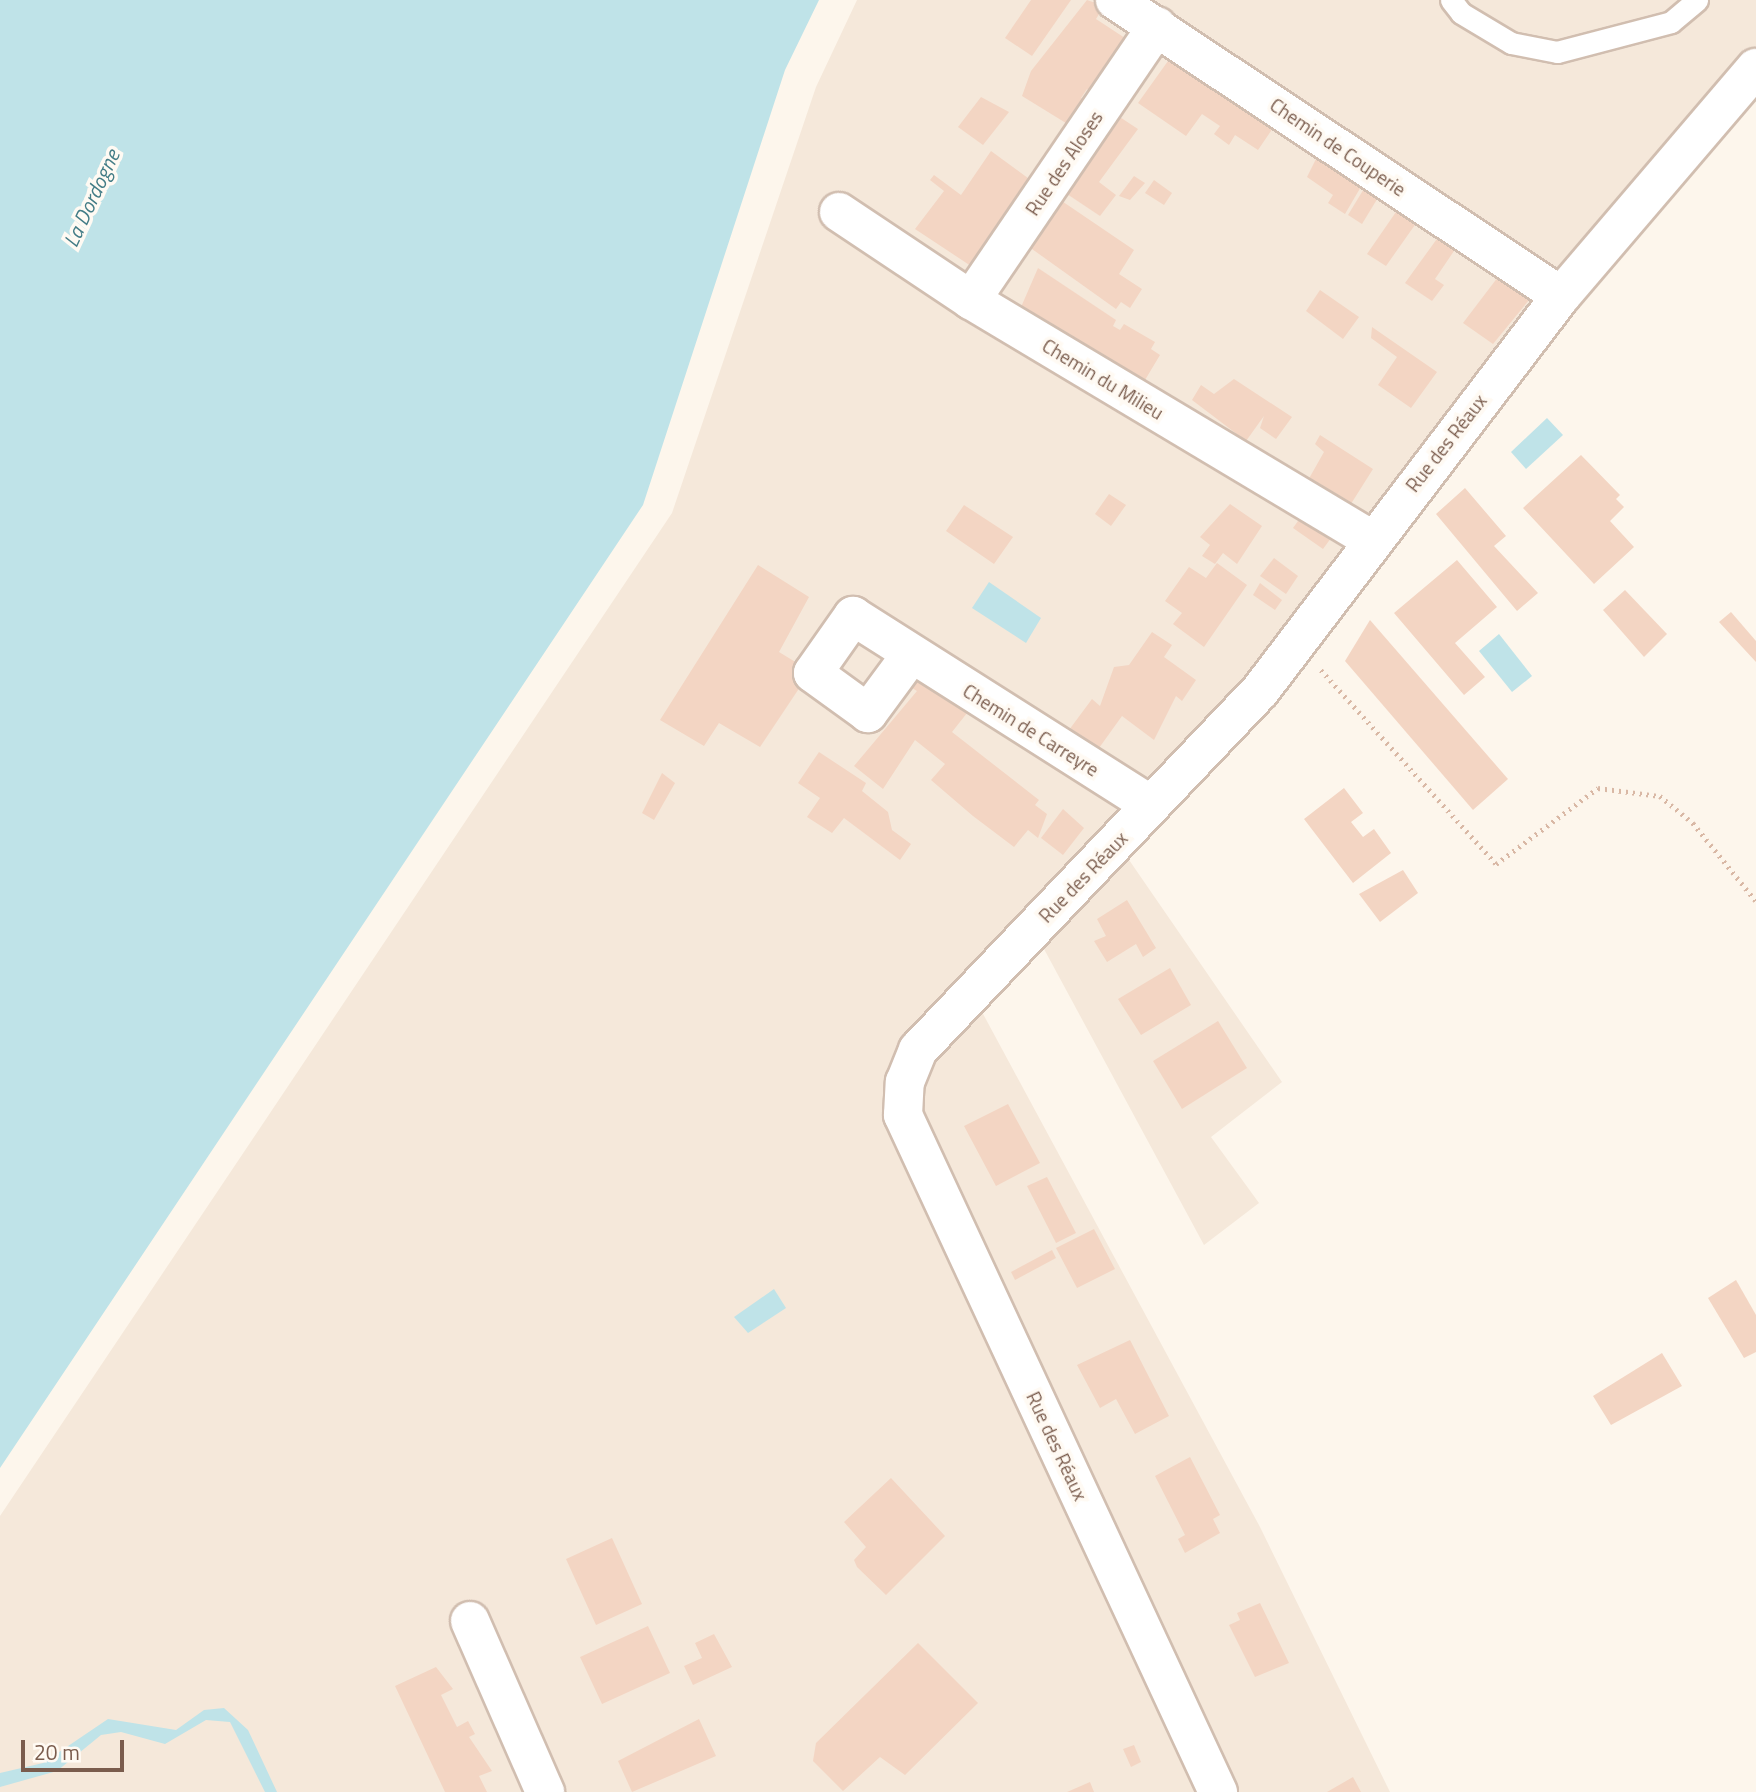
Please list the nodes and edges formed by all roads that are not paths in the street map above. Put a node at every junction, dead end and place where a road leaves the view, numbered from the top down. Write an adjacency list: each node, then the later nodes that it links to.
1 (1115, 0): 4 (street, Chemin de Couperie)
2 (1451, 0): 3 (lane)
3 (1697, 0)
4 (1157, 26): 7 (street, Chemin de Couperie); 8 (street, Rue des Aloses)
5 (1756, 68): 7 (street, Rue des Réaux)
6 (839, 212): 8 (street, Chemin du Milieu)
7 (1561, 296): 9 (street, Rue des Réaux)
8 (971, 300): 9 (street, Chemin du Milieu)
9 (1371, 539): 11 (street, Rue des Réaux)
10 (910, 656): 11 (street, Chemin de Carreyre)
11 (1151, 805): 14 (street, Rue des Réaux)
12 (470, 1621): 13 (street)
13 (545, 1792)
14 (1218, 1792)

